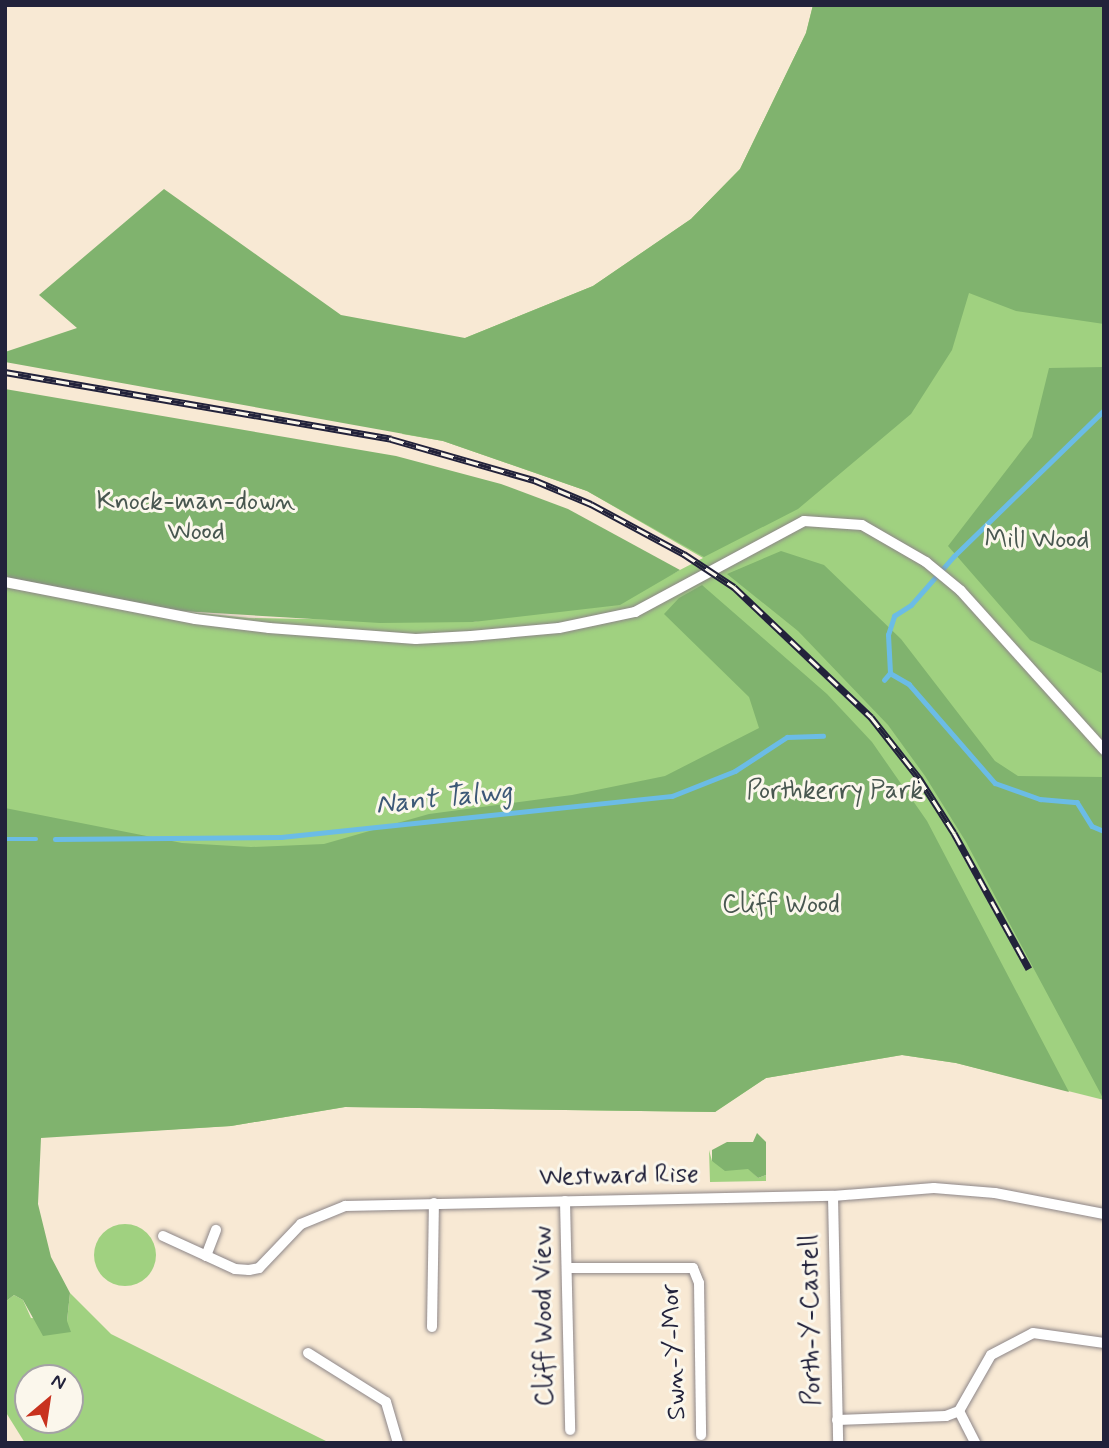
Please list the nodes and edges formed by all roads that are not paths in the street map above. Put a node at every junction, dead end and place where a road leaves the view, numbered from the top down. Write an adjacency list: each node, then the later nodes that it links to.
1 (5, 582): 2 (street)
2 (1104, 750)
3 (833, 1196): 4 (street, Westward Rise); 6 (street, Westward Rise); 15 (street, Porth-Y-Castell)
4 (565, 1200): 5 (street, Westward Rise); 10 (street, Cliff Wood View)
5 (434, 1203): 9 (street, Westward Rise); 11 (street)
6 (1104, 1214)
7 (216, 1230): 9 (street)
8 (163, 1236): 9 (street, Westward Rise)
9 (206, 1256)
10 (567, 1268): 16 (street, Cliff Wood View); 17 (street, Swn-Y-Mor)
11 (432, 1328)
12 (1104, 1343): 14 (street)
13 (308, 1353): 18 (street)
14 (959, 1411): 15 (street); 20 (street)
15 (837, 1420): 19 (street, Porth-Y-Castell)
16 (570, 1430)
17 (701, 1435)
18 (398, 1443)
19 (838, 1443)
20 (975, 1443)

